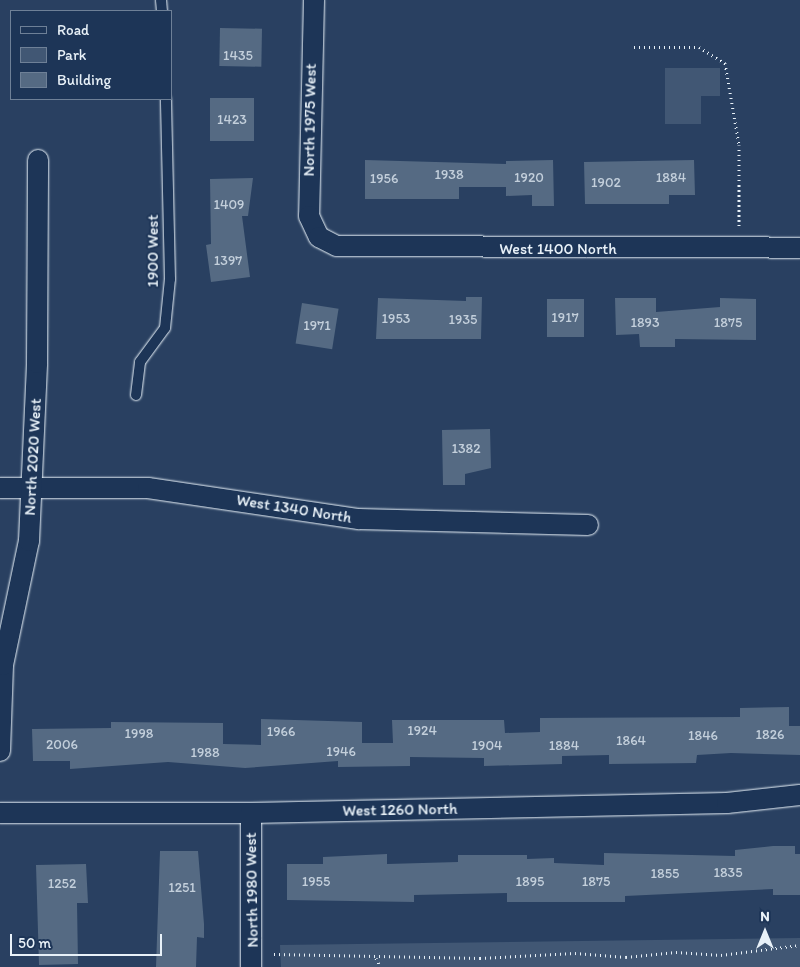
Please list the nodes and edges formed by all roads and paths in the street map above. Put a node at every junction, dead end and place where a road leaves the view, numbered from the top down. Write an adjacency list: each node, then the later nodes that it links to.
1 (314, 0): 6 (street, North 1975 West)
2 (634, 47): 5 (path)
3 (166, 100): 8 (lane, 1900 West)
4 (38, 160): 10 (street, North 2020 West)
5 (739, 231)
6 (319, 237): 7 (street, West 1400 North)
7 (800, 248)
8 (136, 395)
9 (0, 488): 10 (street, West 1340 North)
10 (31, 488): 11 (street, West 1340 North); 12 (street, North 2020 West)
11 (588, 525)
12 (0, 751)
13 (800, 796): 15 (street, West 1260 North)
14 (0, 813): 15 (street, West 1260 North)
15 (251, 814): 19 (street, North 1980 West)
16 (800, 945): 18 (path)
17 (274, 954): 18 (path)
18 (376, 958): 20 (path)
19 (251, 967)
20 (380, 967)

